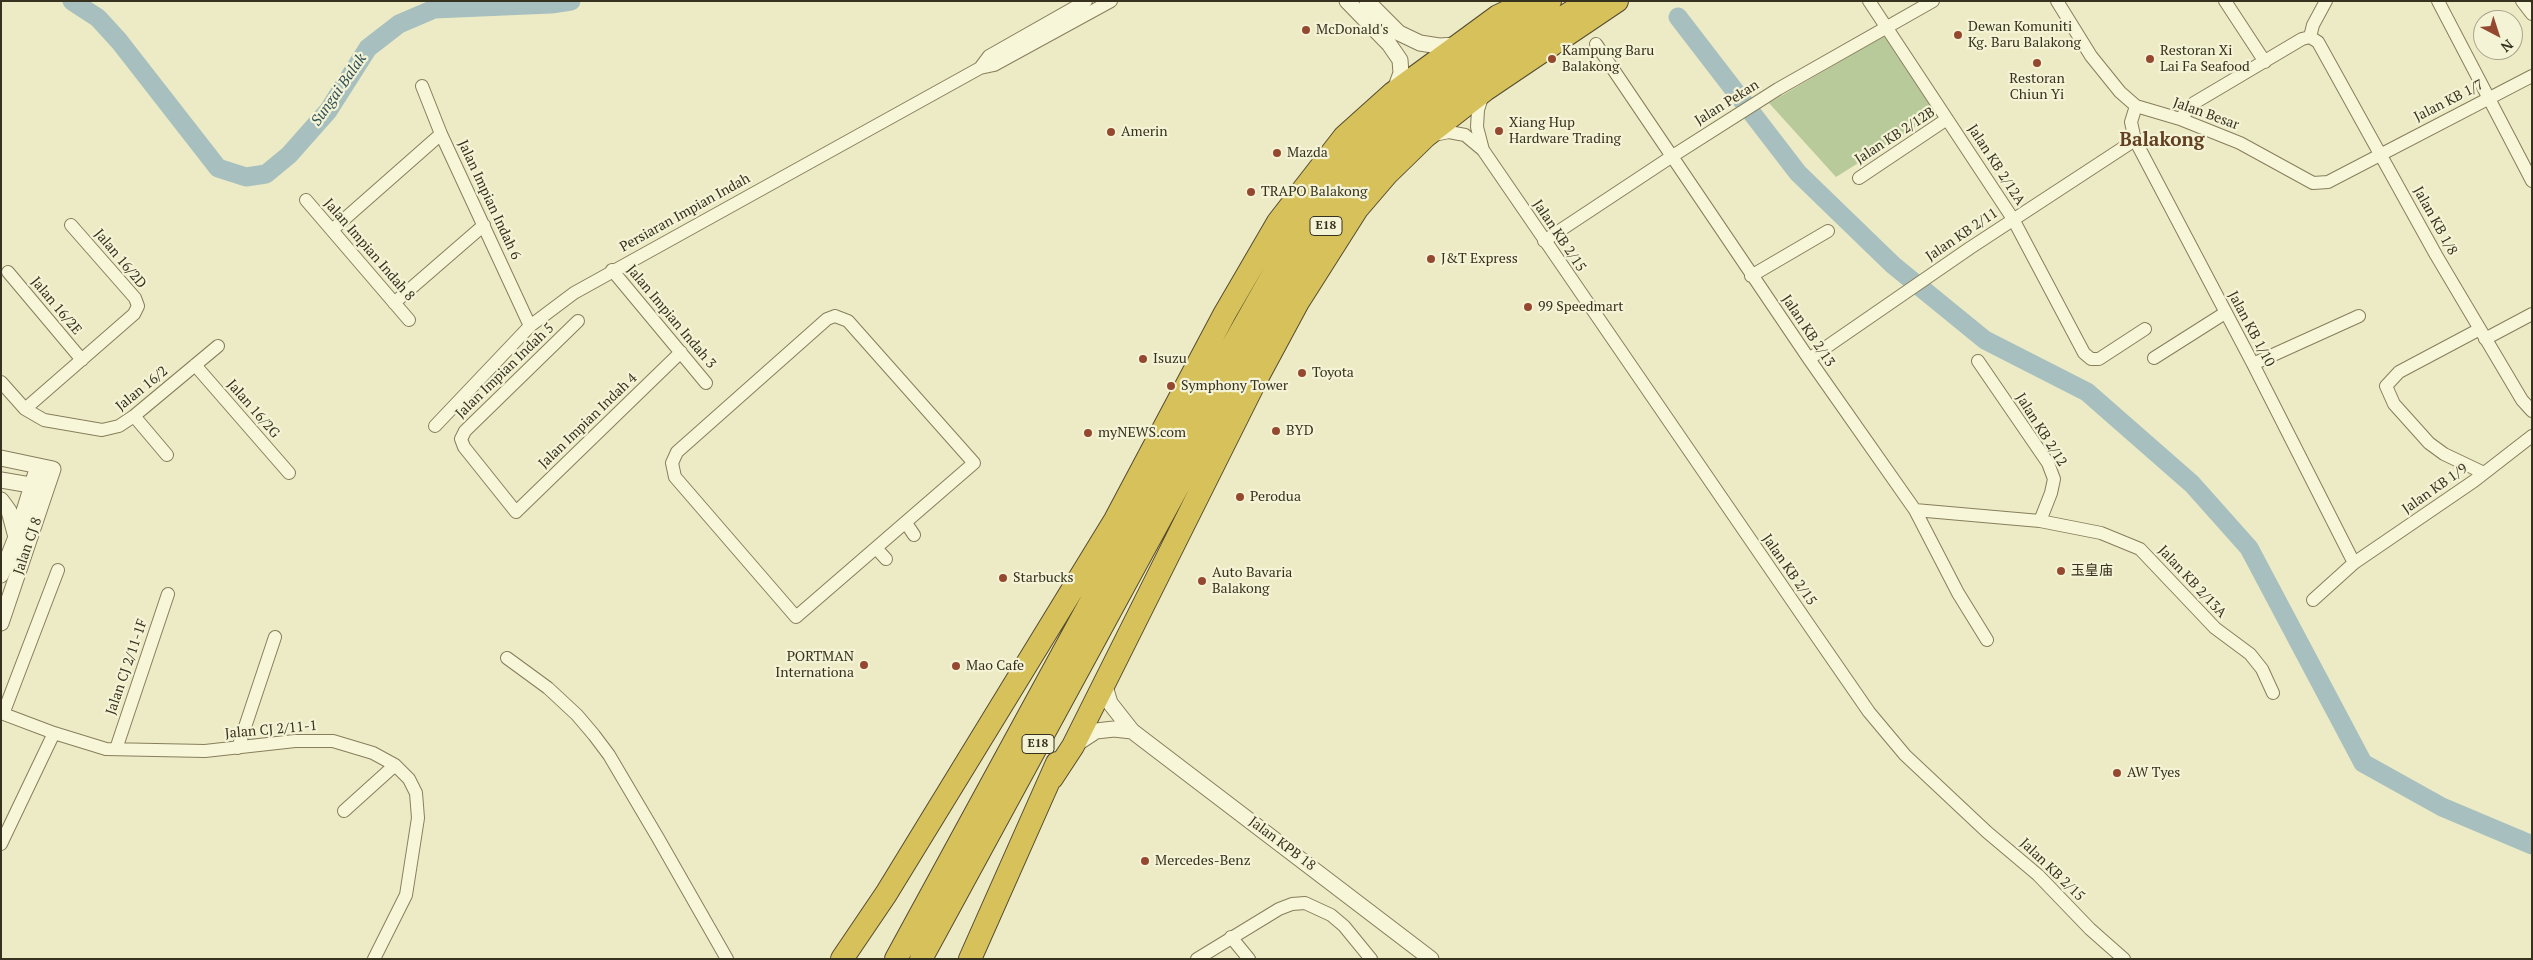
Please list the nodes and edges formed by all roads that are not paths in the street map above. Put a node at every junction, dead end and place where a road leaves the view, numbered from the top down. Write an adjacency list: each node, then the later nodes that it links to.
1 (1086, 1): 22 (street, Persiaran Impian Indah)
2 (1111, 1): 22 (street, Persiaran Impian Indah)
3 (1346, 1): 26 (street)
4 (1367, 1): 19 (street)
5 (1530, 1): 19 (highway)
6 (1550, 1): 118 (highway, E18)
7 (1589, 1): 86 (highway, E18)
8 (1617, 1): 25 (highway)
9 (1870, 1): 17 (street, Jalan KB 2/12A)
10 (1933, 1): 17 (street, Jalan Pekan)
11 (2057, 1): 28 (street, Jalan Besar)
12 (2225, 1): 21 (street)
13 (2326, 1): 18 (street)
14 (2438, 1): 27 (street)
15 (2522, 1): 16 (street)
16 (2532, 14)
17 (1886, 28): 29 (street, Jalan KB 2/12A); 36 (street, Jalan Pekan)
18 (2314, 39): 21 (street); 35 (street, Jalan KB 1/8)
19 (1459, 44): 26 (highway)
20 (1596, 44): 36 (street, Jalan KB 2/13)
21 (2265, 62): 30 (street)
22 (980, 68): 46 (street, Persiaran Impian Indah)
23 (2532, 76): 27 (street, Jalan KB 1/7)
24 (422, 86): 31 (street, Jalan Impian Indah 6)
25 (1485, 90): 32 (highway); 34 (street, Jalan KB 2/15)
26 (1393, 93): 112 (highway)
27 (2489, 98): 35 (street, Jalan KB 1/7); 38 (street)
28 (2136, 106): 30 (street, Jalan Besar); 33 (street, Jalan KB 1/10)
29 (1947, 119): 37 (street, Jalan KB 2/12B); 40 (street, Jalan KB 2/12A)
30 (2180, 119): 35 (street, Jalan Besar)
31 (441, 134): 42 (street, Jalan Impian Indah 6); 43 (street)
32 (1426, 136): 34 (street, Jalan KB 2/15); 100 (highway)
33 (2135, 140): 40 (street, Jalan KB 2/11); 50 (street, Jalan KB 1/10)
34 (1483, 150): 45 (street, Jalan KB 2/15)
35 (2380, 153): 57 (street, Jalan KB 1/8)
36 (1670, 157): 45 (street, Jalan Pekan); 48 (street, Jalan KB 2/13)
37 (1859, 178)
38 (2532, 181)
39 (306, 200): 43 (street, Jalan Impian Indah 8)
40 (2013, 218): 56 (street, Jalan KB 2/12A); 61 (street, Jalan KB 2/11)
41 (71, 225): 62 (street, Jalan 16/2D)
42 (484, 225): 49 (street); 55 (street, Jalan Impian Indah 6)
43 (332, 230): 49 (street, Jalan Impian Indah 8)
44 (1828, 230): 48 (street)
45 (1544, 241): 125 (street, Jalan KB 2/15)
46 (612, 270): 55 (street, Persiaran Impian Indah); 59 (street, Jalan Impian Indah 3)
47 (8, 272): 62 (street, Jalan 16/2E)
48 (1751, 276): 61 (street, Jalan KB 2/13)
49 (394, 303): 53 (street, Jalan Impian Indah 8)
50 (2225, 313): 60 (street); 65 (street, Jalan KB 1/10)
51 (2532, 314): 57 (street)
52 (2359, 316): 65 (street)
53 (409, 320)
54 (578, 321): 83 (street, Jalan Impian Indah 5)
55 (530, 326): 71 (street, Persiaran Impian Indah)
56 (2145, 329)
57 (2482, 334): 69 (street, Jalan KB 1/8); 77 (street)
58 (218, 346): 64 (street, Jalan 16/2)
59 (681, 352): 67 (street, Jalan Impian Indah 3); 83 (street, Jalan Impian Indah 4)
60 (2154, 358)
61 (1808, 359): 82 (street, Jalan KB 2/13)
62 (82, 360): 68 (street)
63 (1978, 361): 84 (street, Jalan KB 2/12)
64 (195, 364): 70 (street, Jalan 16/2); 76 (street, Jalan 16/2G)
65 (2253, 364): 91 (street, Jalan KB 1/10)
66 (1, 382): 68 (street, Jalan 16/2)
67 (706, 383)
68 (25, 409): 70 (street, Jalan 16/2)
69 (2532, 411)
70 (134, 416): 73 (street)
71 (435, 426)
72 (2532, 436): 77 (street, Jalan KB 1/9)
73 (167, 455)
74 (1, 458): 75 (street)
75 (38, 466): 79 (street, Jalan CJ 8); 80 (street, Jalan CJ 8)
76 (289, 473)
77 (2484, 473): 91 (street, Jalan KB 1/9)
78 (1, 480): 79 (street)
79 (33, 485): 80 (street); 88 (street, Jalan CJ 8)
80 (48, 489): 96 (street, Jalan CJ 8)
81 (1, 500): 88 (street)
82 (1915, 510): 84 (street, Jalan KB 2/13A); 98 (street, Jalan KB 2/13)
83 (516, 512)
84 (2040, 521): 101 (street, Jalan KB 2/13A)
85 (906, 523): 87 (street); 89 (street); 89 (street)
86 (1154, 528): 109 (highway); 119 (highway, E18)
87 (914, 535)
88 (16, 537): 93 (street, Jalan CJ 8)
89 (876, 548): 90 (street)
90 (886, 559)
91 (2354, 564): 95 (street, Jalan KB 1/9)
92 (58, 570): 102 (street)
93 (1, 575)
94 (168, 594): 107 (street, Jalan CJ 2/11-1F)
95 (2313, 600)
96 (1, 622)
97 (276, 637): 106 (street)
98 (1987, 640)
99 (508, 658): 115 (street)
100 (1104, 683): 103 (street, Jalan KPB 18); 105 (highway)
101 (2273, 693)
102 (2, 713): 104 (street, Jalan CJ 2/11-1)
103 (1132, 731): 105 (street); 124 (street, Jalan KPB 18)
104 (54, 733): 107 (street, Jalan CJ 2/11-1); 111 (street)
105 (1073, 746): 109 (highway)
106 (238, 748): 107 (street, Jalan CJ 2/11-1); 108 (street, Jalan CJ 2/11-1)
107 (116, 749)
108 (395, 765): 110 (street); 114 (street, Jalan CJ 2/11-1)
109 (1052, 778): 120 (highway)
110 (344, 811)
111 (1, 844)
112 (856, 937): 116 (highway); 117 (highway)
113 (1231, 937): 121 (street); 122 (street); 123 (street)
114 (374, 959)
115 (727, 959)
116 (842, 959)
117 (846, 959)
118 (896, 959)
119 (921, 959)
120 (970, 959)
121 (1197, 959)
122 (1249, 959)
123 (1371, 959)
124 (1431, 959)
125 (2124, 959)

